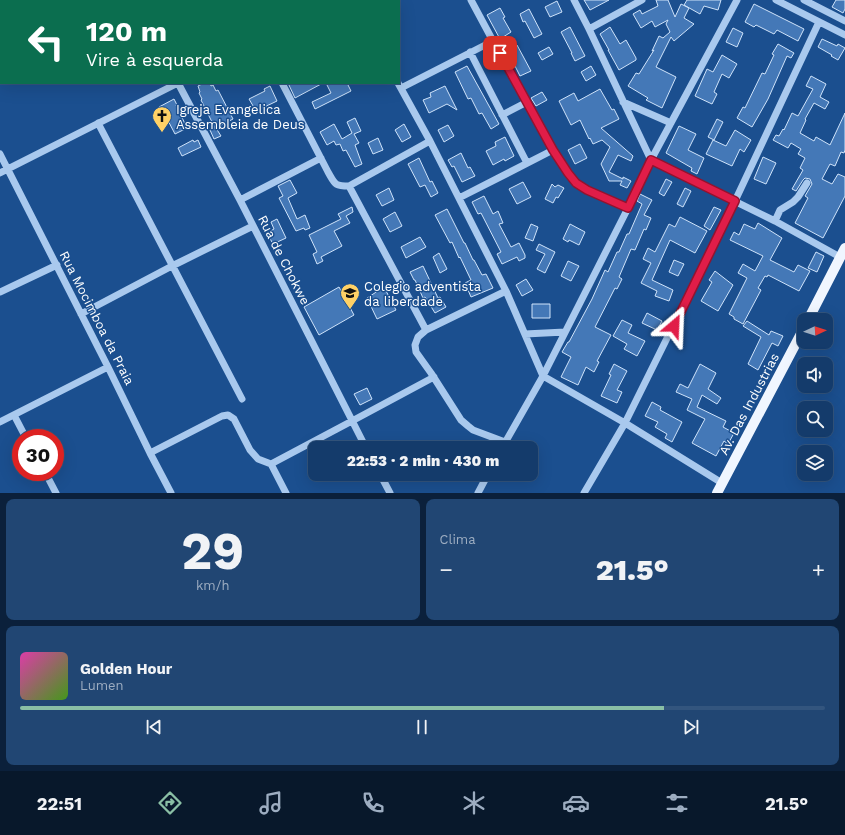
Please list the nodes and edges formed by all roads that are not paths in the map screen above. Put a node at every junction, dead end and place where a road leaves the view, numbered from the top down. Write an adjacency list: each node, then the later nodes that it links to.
1 (471, 0): 11 (street)
2 (574, 0): 9 (street)
3 (642, 0): 9 (street)
4 (737, 0): 21 (street)
5 (776, 0): 8 (street)
6 (804, 0): 7 (street)
7 (845, 21)
8 (819, 22): 10 (street); 34 (street)
9 (589, 29): 18 (street)
10 (845, 35)
11 (493, 41): 12 (street); 17 (street)
12 (470, 52): 16 (street); 19 (street)
13 (176, 84): 20 (street)
14 (179, 84): 33 (street, Rua de Chokwe)
15 (283, 84): 25 (street)
16 (399, 86): 22 (street)
17 (526, 102): 19 (street); 23 (street)
18 (623, 102): 21 (street); 26 (street)
19 (502, 115): 27 (street)
20 (98, 123): 28 (street); 40 (street)
21 (671, 123): 26 (street)
22 (430, 141): 31 (street); 32 (street)
23 (553, 150): 27 (street); 35 (street)
24 (0, 154): 28 (street, Rua Mocimboa da Praia)
25 (321, 158): 31 (street); 33 (street)
26 (651, 160): 34 (street); 35 (street)
27 (527, 163): 32 (street)
28 (8, 168): 29 (street); 39 (street, Rua Mocimboa da Praia)
29 (0, 172)
30 (807, 183): 36 (street)
31 (350, 186): 45 (street)
32 (459, 198): 41 (street)
33 (240, 200): 37 (street, Rua de Chokwe)
34 (735, 201): 36 (street); 56 (street)
35 (628, 208): 46 (street)
36 (775, 221): 38 (street)
37 (253, 226): 40 (street); 54 (street, Rua de Chokwe)
38 (843, 253): 43 (main road)
39 (57, 265): 42 (street); 44 (street, Rua Mocimboa da Praia)
40 (172, 266): 44 (street); 52 (street)
41 (506, 291): 45 (street); 47 (street)
42 (0, 292)
43 (812, 313)
44 (81, 314): 49 (street, Rua Mocimboa da Praia)
45 (426, 330): 51 (street)
46 (565, 332): 47 (street); 50 (street)
47 (525, 334): 50 (street)
48 (797, 341): 66 (main road, Av. Das Industrias)
49 (108, 367): 53 (street); 61 (street, Rua Mocimboa da Praia)
50 (543, 376): 56 (street); 60 (street)
51 (434, 377): 54 (street); 59 (street)
52 (242, 399)
53 (14, 415): 55 (street); 57 (street)
54 (352, 421): 58 (street, Rua de Chokwe); 62 (street)
55 (0, 422)
56 (625, 423): 66 (street); 72 (street)
57 (21, 429)
58 (362, 441)
59 (496, 441)
60 (506, 441)
61 (150, 453): 62 (street); 68 (street, Rua Mocimboa da Praia)
62 (271, 464): 69 (street)
63 (49, 481): 67 (street)
64 (384, 481): 70 (street)
65 (484, 481): 71 (street)
66 (722, 483): 73 (main road, Av. Das Industrias)
67 (56, 493)
68 (172, 493)
69 (286, 493)
70 (390, 493)
71 (478, 493)
72 (584, 493)
73 (716, 493)

